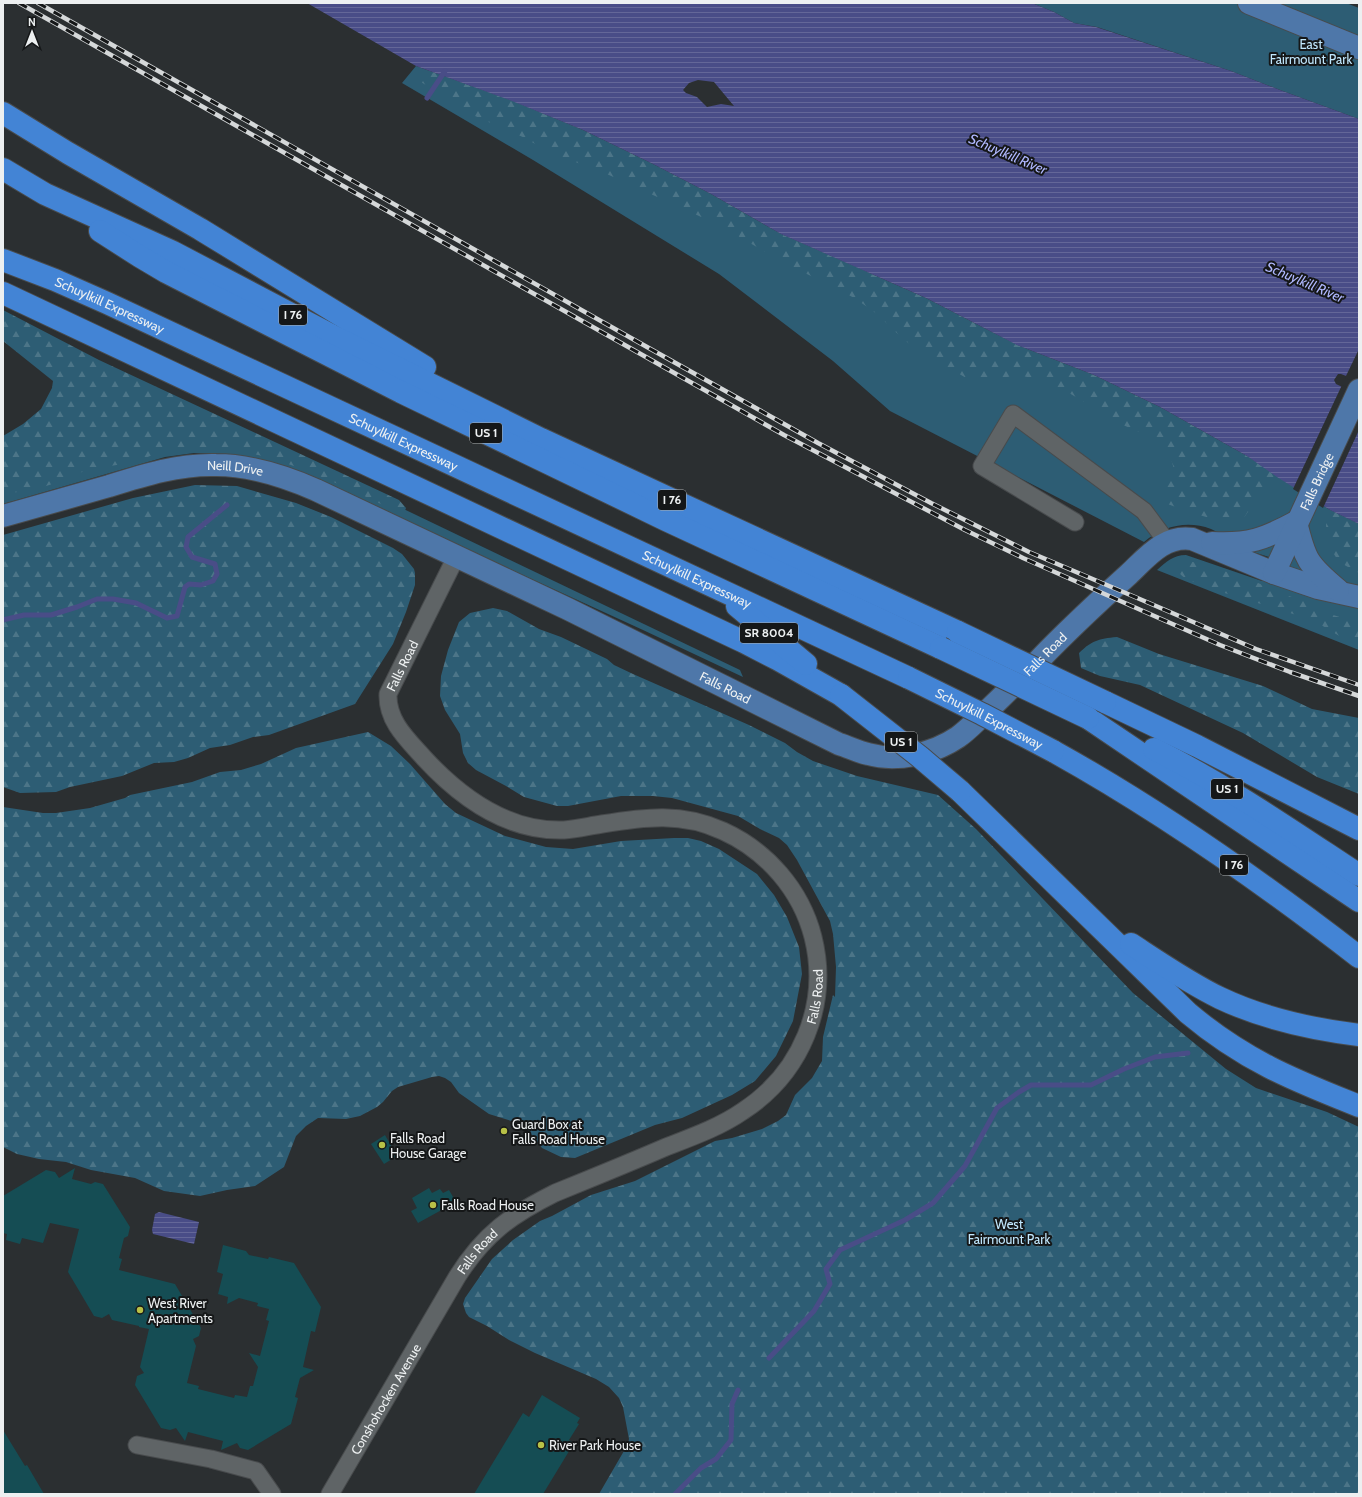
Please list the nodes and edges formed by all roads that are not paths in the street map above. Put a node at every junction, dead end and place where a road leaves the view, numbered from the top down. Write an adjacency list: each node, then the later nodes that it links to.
1 (1249, 3): 2 (main road)
2 (1359, 48)
3 (3, 112): 11 (highway)
4 (3, 169): 5 (highway, I 76)
5 (44, 194): 11 (highway, I 76); 22 (highway, US 1, bridge)
6 (3, 250): 8 (highway)
7 (3, 260): 8 (highway, Schuylkill Expressway / I 76)
8 (55, 280): 19 (highway, Schuylkill Expressway / I 76)
9 (3, 293): 21 (highway, US 1)
10 (1359, 390): 13 (main road, Falls Bridge)
11 (541, 439): 23 (highway, I 76, bridge)
12 (3, 516): 17 (main road, Neill Drive)
13 (1298, 518): 16 (main road); 18 (main road, Falls Bridge); 20 (main road)
14 (1075, 522): 15 (street)
15 (1167, 542): 16 (main road, Falls Road); 17 (main road, Falls Road)
16 (1202, 543): 18 (main road, Falls Road)
17 (456, 557): 30 (street, Falls Road)
18 (1274, 573): 20 (main road, Falls Road)
19 (715, 587): 21 (highway, SR 8004); 27 (highway, Schuylkill Expressway / I 76, bridge)
20 (1350, 595)
21 (840, 695): 26 (highway, US 1, bridge)
22 (1088, 718): 24 (highway, US 1); 25 (highway)
23 (1359, 830)
24 (1359, 875)
25 (1359, 901)
26 (1094, 921): 28 (highway, US 1); 29 (highway)
27 (1359, 957)
28 (1359, 1035)
29 (1359, 1106)
30 (441, 1304): 33 (street, Conshohocken Avenue)
31 (138, 1445): 32 (street)
32 (272, 1494)
33 (330, 1494)

